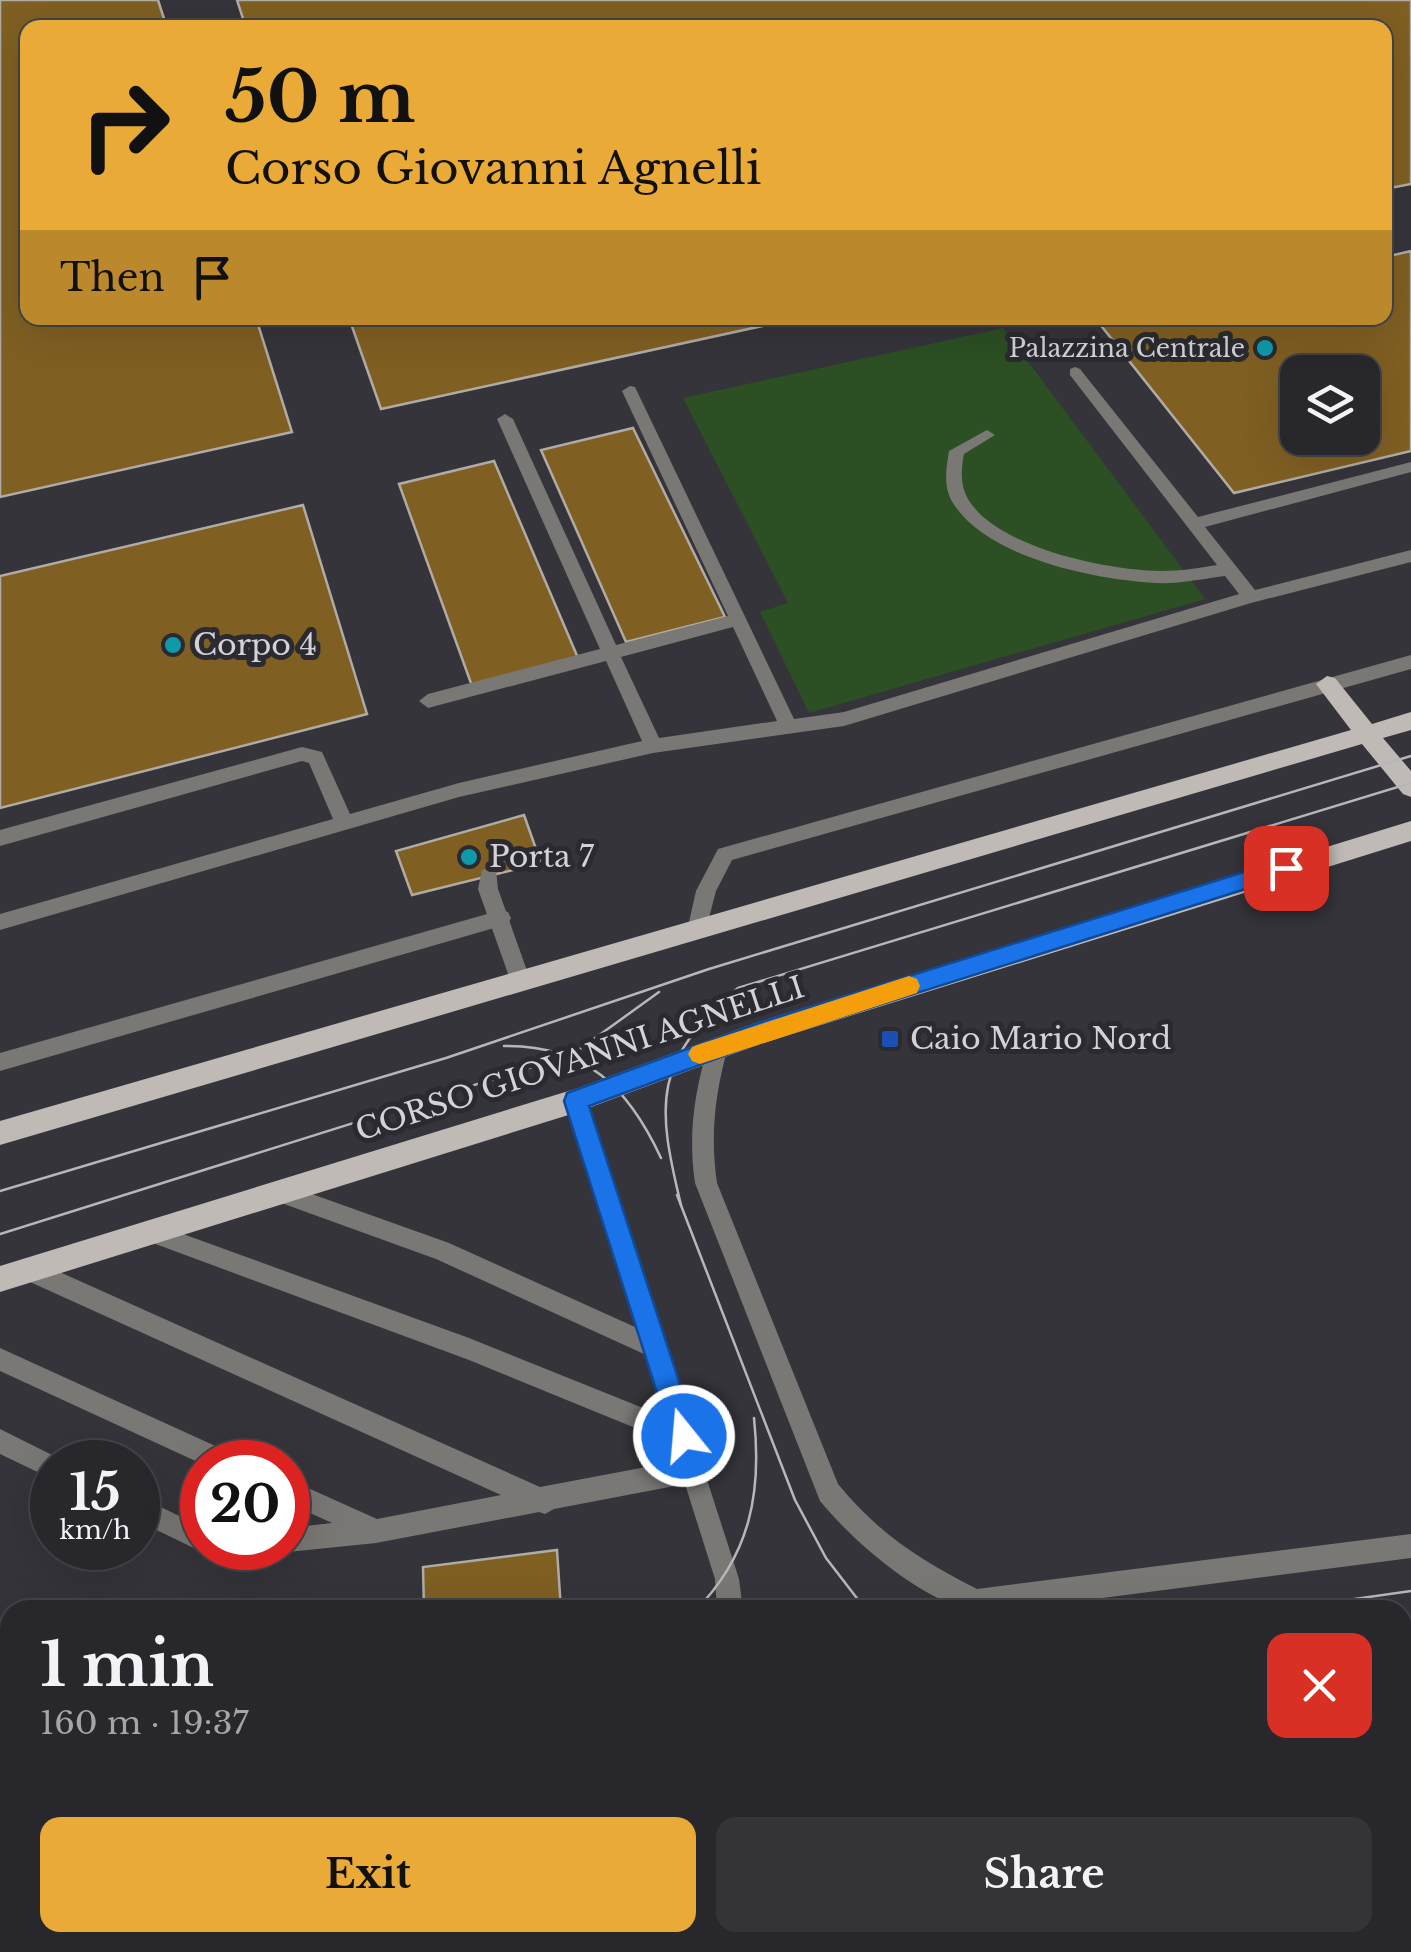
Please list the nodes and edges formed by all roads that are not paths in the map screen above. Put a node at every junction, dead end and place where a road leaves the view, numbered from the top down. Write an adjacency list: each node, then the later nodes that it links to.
1 (1075, 372): 6 (street)
2 (630, 391): 10 (street)
3 (505, 420): 11 (street)
4 (987, 435): 8 (street)
5 (1411, 468): 6 (street)
6 (1194, 524): 8 (street)
7 (1411, 556): 9 (street)
8 (1229, 569): 9 (street)
9 (1251, 597): 16 (street)
10 (740, 619): 11 (street); 16 (street)
11 (612, 655): 14 (street); 18 (street)
12 (1411, 662): 13 (street)
13 (1327, 684): 17 (main road); 26 (street)
14 (428, 702)
15 (1411, 721): 17 (main road)
16 (789, 727): 18 (street)
17 (1367, 734): 19 (main road); 26 (main road)
18 (653, 746): 20 (street)
19 (1411, 788)
20 (344, 824): 22 (street); 25 (street)
21 (1411, 831): 28 (main road, CORSO GIOVANNI AGNELLI)
22 (0, 838)
23 (489, 876): 24 (street)
24 (501, 918): 27 (street); 29 (street)
25 (0, 922)
26 (697, 932): 27 (main road)
27 (521, 982): 31 (main road)
28 (718, 1047): 30 (main road, CORSO GIOVANNI AGNELLI); 48 (street)
29 (0, 1062)
30 (576, 1101): 32 (main road, CORSO GIOVANNI AGNELLI); 35 (street)
31 (0, 1134)
32 (281, 1193): 33 (main road, CORSO GIOVANNI AGNELLI); 35 (street)
33 (150, 1232): 34 (main road, CORSO GIOVANNI AGNELLI); 37 (street)
34 (13, 1274): 43 (street)
35 (656, 1348): 37 (street)
36 (0, 1359): 39 (street)
37 (684, 1436): 41 (street)
38 (0, 1441): 40 (street)
39 (180, 1441)
40 (30, 1456)
41 (693, 1470): 43 (street); 47 (street)
42 (310, 1501): 44 (street)
43 (546, 1502): 44 (street)
44 (376, 1531): 45 (street)
45 (310, 1538)
46 (1411, 1546): 49 (street)
47 (729, 1600)
48 (972, 1600)
49 (992, 1600)

